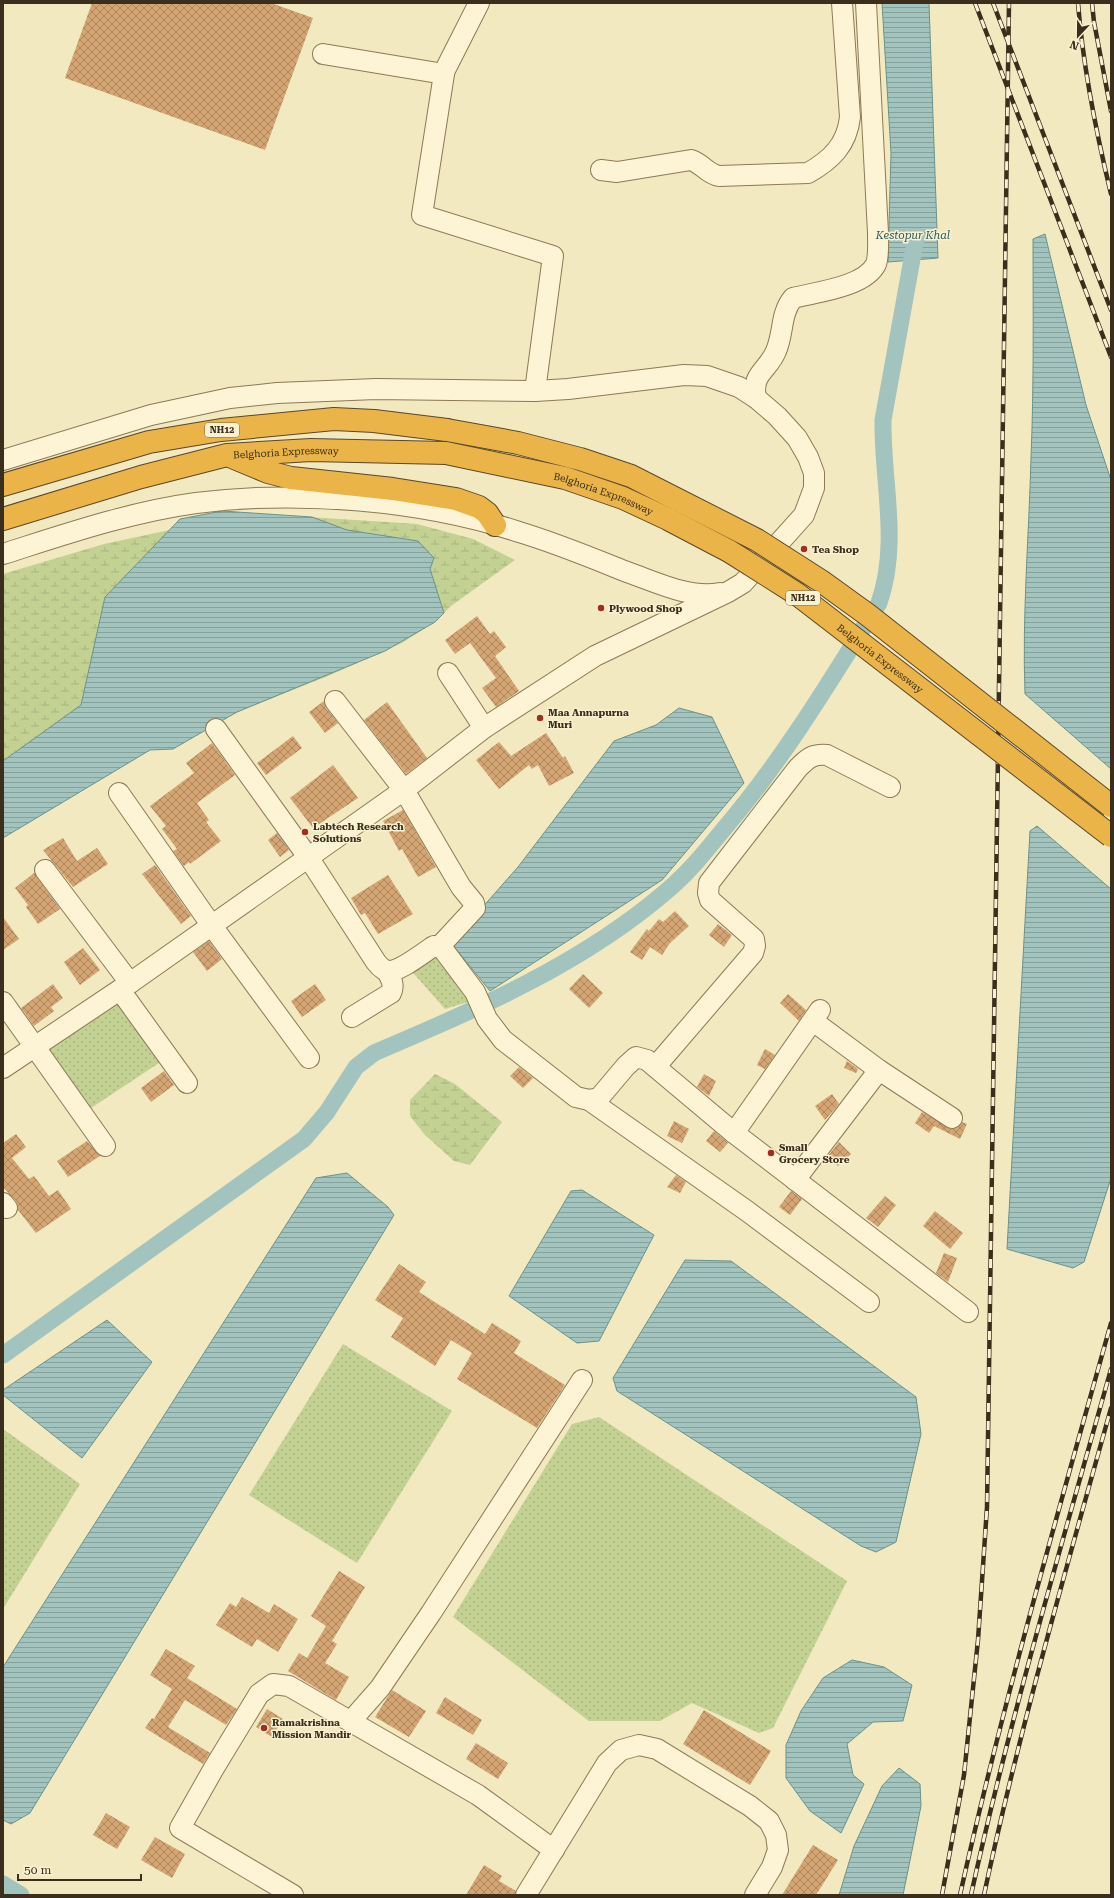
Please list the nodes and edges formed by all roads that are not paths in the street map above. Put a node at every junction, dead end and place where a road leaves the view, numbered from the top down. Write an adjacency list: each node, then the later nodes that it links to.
1 (479, 3): 5 (street)
2 (842, 3): 6 (street)
3 (866, 3): 8 (street)
4 (323, 54): 5 (street)
5 (443, 74): 7 (street)
6 (601, 170)
7 (536, 391): 8 (street); 10 (street)
8 (756, 398): 15 (street)
9 (227, 456): 12 (highway, Belghoria Expressway / NH12); 13 (highway); 24 (highway, Belghoria Expressway / NH12, bridge)
10 (3, 460)
11 (3, 485): 23 (highway, NH12, bridge)
12 (3, 518)
13 (495, 525): 14 (street); 15 (street)
14 (3, 554)
15 (728, 592): 18 (street)
16 (448, 673): 18 (street)
17 (335, 701): 21 (street)
18 (484, 728): 21 (street)
19 (216, 730): 25 (street)
20 (890, 787): 35 (street)
21 (404, 790): 25 (street); 28 (street)
22 (119, 793): 27 (street)
23 (1111, 806)
24 (1111, 836)
25 (308, 857): 27 (street); 29 (street)
26 (45, 870): 30 (street)
27 (212, 926): 30 (street); 34 (street)
28 (439, 947): 29 (street); 39 (street)
29 (387, 971): 32 (street)
30 (125, 987): 33 (street); 38 (street)
31 (3, 1002): 33 (street)
32 (352, 1017)
33 (36, 1047): 36 (street); 42 (street)
34 (309, 1058)
35 (656, 1066): 39 (street); 41 (street)
36 (3, 1068)
37 (878, 1070): 40 (street); 41 (street); 43 (street)
38 (187, 1083)
39 (589, 1100): 44 (street)
40 (952, 1118)
41 (734, 1133): 43 (street)
42 (105, 1146)
43 (795, 1180): 45 (street)
44 (869, 1302)
45 (968, 1312)
46 (582, 1380): 47 (street)
47 (351, 1721): 48 (street); 49 (street)
48 (554, 1850): 50 (street); 51 (street)
49 (293, 1895)
50 (526, 1895)
51 (756, 1895)

